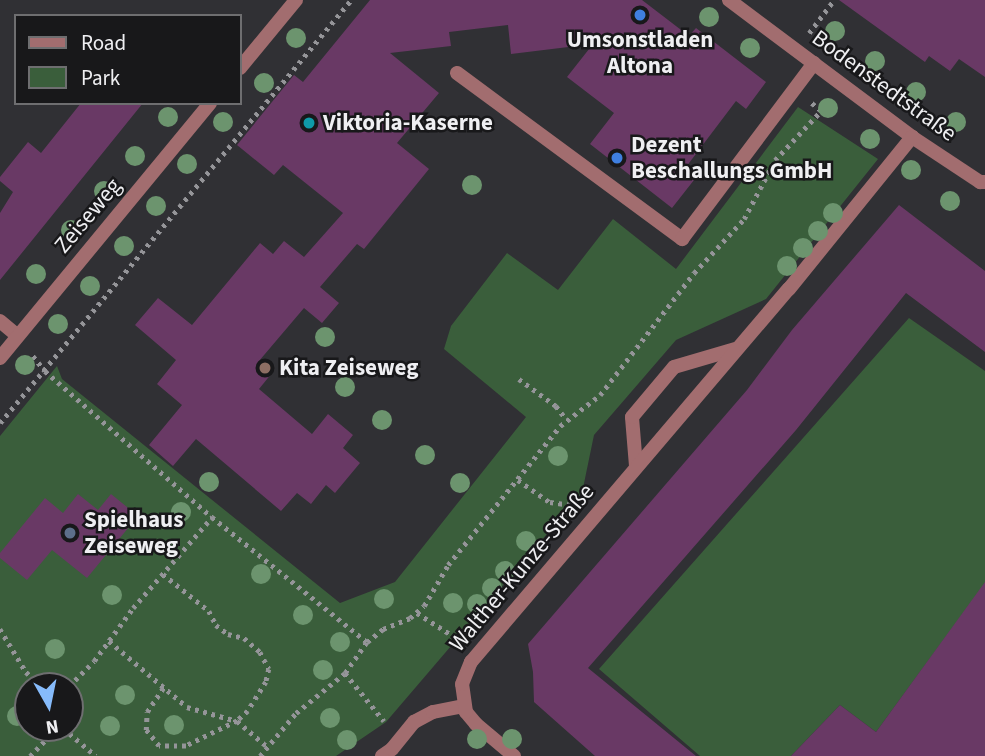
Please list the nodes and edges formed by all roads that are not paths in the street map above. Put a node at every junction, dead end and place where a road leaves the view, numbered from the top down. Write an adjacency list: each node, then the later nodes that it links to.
1 (296, 0): 4 (street)
2 (729, 0): 3 (street, Bodenstedtstraße)
3 (814, 63): 5 (street); 7 (street, Bodenstedtstraße)
4 (242, 66)
5 (457, 73)
6 (208, 105): 10 (street, Zeiseweg)
7 (912, 136): 8 (street, Bodenstedtstraße); 11 (street, Walther-Kunze-Straße)
8 (982, 182)
9 (0, 321): 10 (street)
10 (18, 336): 12 (street, Zeiseweg)
11 (735, 349): 13 (street, Walther-Kunze-Straße); 13 (street)
12 (0, 358)
13 (636, 466): 14 (street, Walther-Kunze-Straße)
14 (464, 706): 15 (street); 16 (street)
15 (382, 756)
16 (514, 756)

